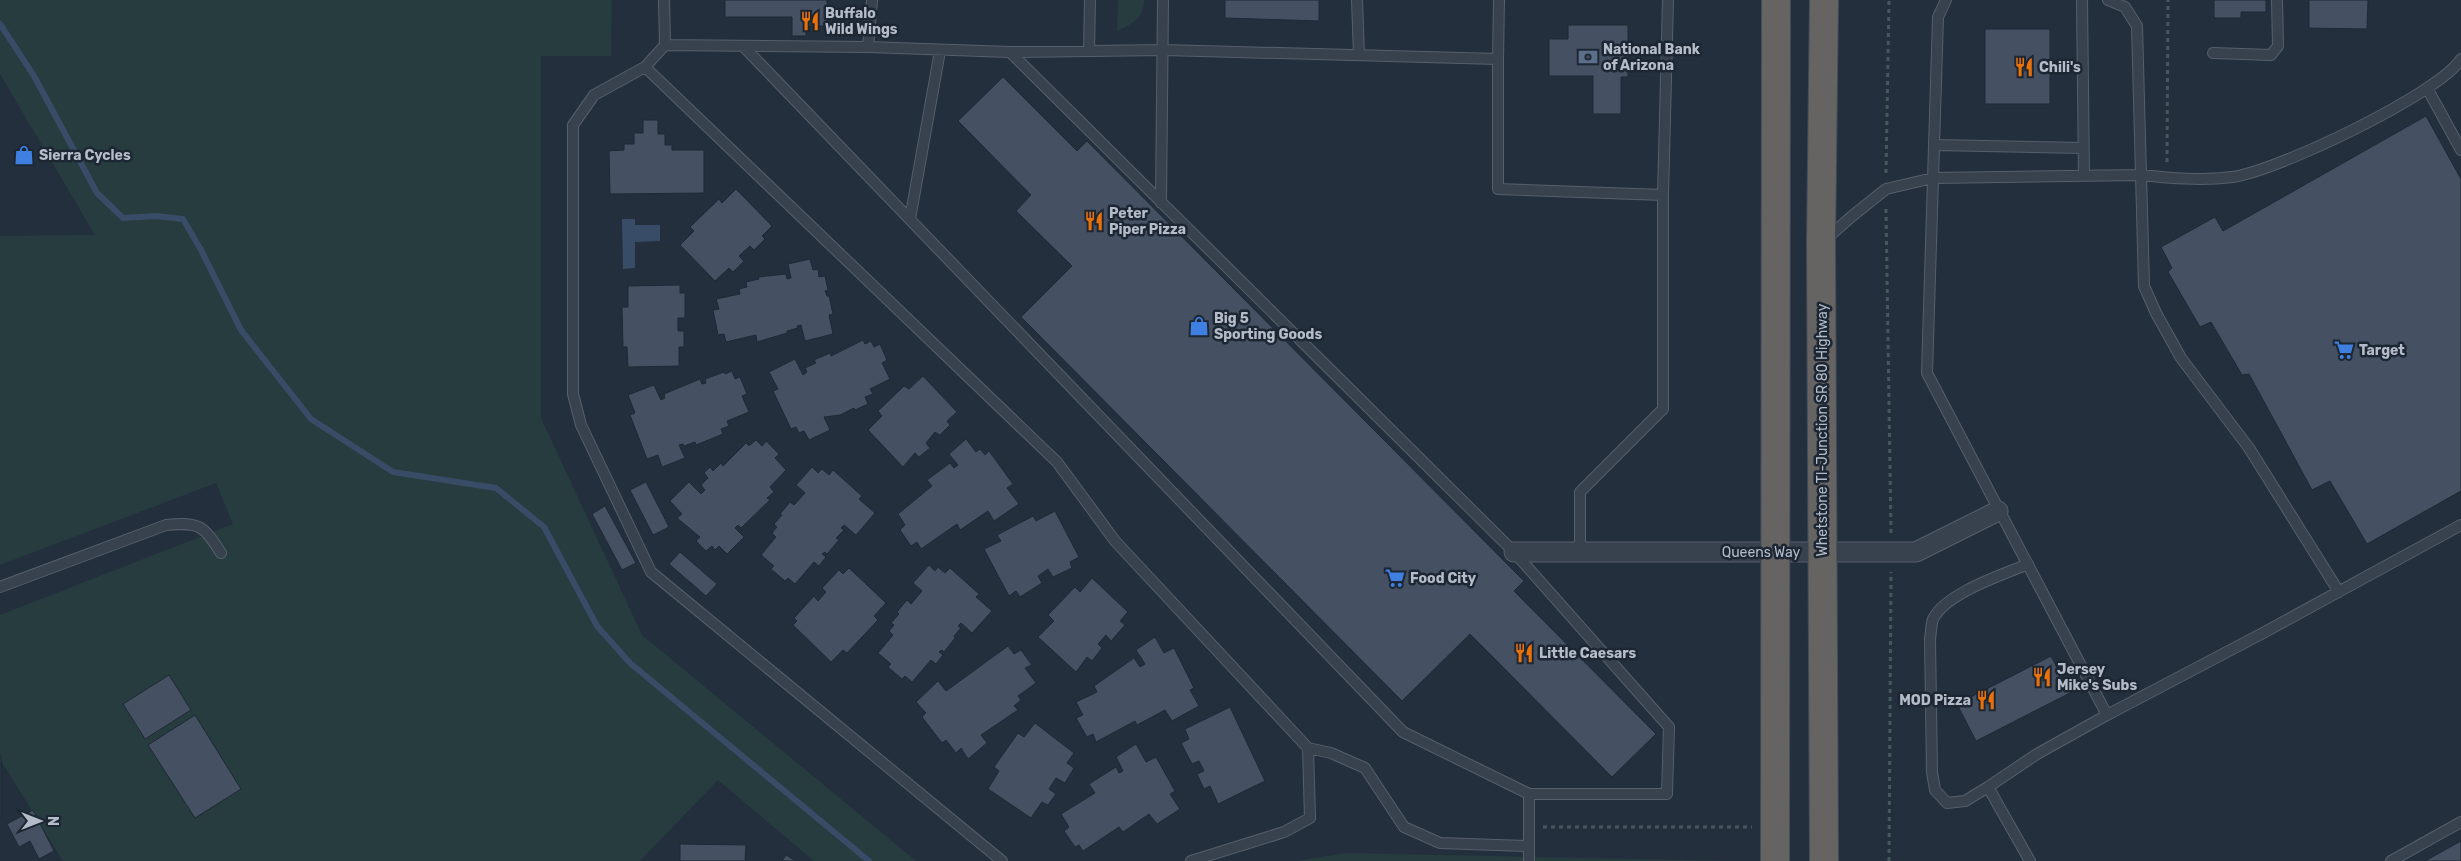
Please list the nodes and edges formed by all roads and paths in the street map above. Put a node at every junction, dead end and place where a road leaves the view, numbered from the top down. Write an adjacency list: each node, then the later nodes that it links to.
1 (664, 0): 16 (lane)
2 (872, 0): 18 (lane)
3 (1090, 0): 21 (lane)
4 (1163, 0): 20 (lane)
5 (1357, 0): 24 (lane)
6 (1499, 0): 25 (lane)
7 (1668, 0): 37 (lane)
8 (1776, 0): 45 (highway)
9 (1824, 0): 40 (highway, Whetstone TI-Junction SR 80 Highway)
10 (1889, 0): 36 (path)
11 (1946, 0): 29 (lane)
12 (2082, 0): 30 (lane)
13 (2108, 0): 32 (lane)
14 (2168, 0): 35 (path)
15 (2277, 0): 23 (lane)
16 (665, 45): 17 (lane); 27 (lane)
17 (743, 46): 18 (lane); 39 (lane)
18 (868, 47): 19 (lane)
19 (940, 50): 22 (lane); 39 (lane)
20 (1164, 50): 21 (lane); 24 (lane); 38 (lane)
21 (1089, 51): 22 (lane)
22 (1010, 52): 38 (lane)
23 (2213, 54)
24 (1360, 55): 25 (lane)
25 (1498, 58): 37 (lane)
26 (2461, 59): 28 (lane)
27 (645, 67): 53 (lane); 60 (lane)
28 (2427, 88): 31 (lane); 35 (lane)
29 (1934, 145): 30 (lane); 34 (lane)
30 (2083, 148): 33 (lane)
31 (2461, 150)
32 (2140, 175): 33 (lane); 35 (lane); 51 (lane)
33 (2084, 176): 34 (lane)
34 (1934, 178): 36 (lane); 41 (lane)
35 (2166, 178)
36 (1886, 190): 40 (lane); 48 (path)
37 (1663, 195): 44 (lane)
38 (1162, 203): 43 (lane)
39 (910, 220): 55 (lane)
40 (1821, 244): 46 (highway, Whetstone TI-Junction SR 80 Highway)
41 (1998, 511): 48 (street, Queens Way); 49 (lane)
42 (2461, 525): 51 (lane)
43 (1514, 552): 44 (street, Queens Way); 55 (lane)
44 (1580, 552): 45 (street, Queens Way)
45 (1774, 552): 46 (street, Queens Way); 57 (highway)
46 (1823, 552): 48 (street, Queens Way); 64 (highway, Whetstone TI-Junction SR 80 Highway)
47 (221, 553): 50 (lane)
48 (1891, 553): 65 (path)
49 (2028, 564): 52 (lane); 54 (lane)
50 (0, 587)
51 (2339, 592): 52 (lane)
52 (2107, 715): 54 (lane)
53 (1308, 748): 59 (lane); 61 (lane)
54 (1988, 787): 66 (lane)
55 (1529, 794): 58 (lane)
56 (2461, 822): 67 (lane)
57 (1775, 826): 58 (path); 63 (highway)
58 (1529, 828): 59 (lane)
59 (1529, 846): 62 (lane)
60 (1002, 861)
61 (1191, 861)
62 (1529, 861)
63 (1775, 861)
64 (1824, 861)
65 (1889, 861)
66 (2030, 861)
67 (2390, 861)

